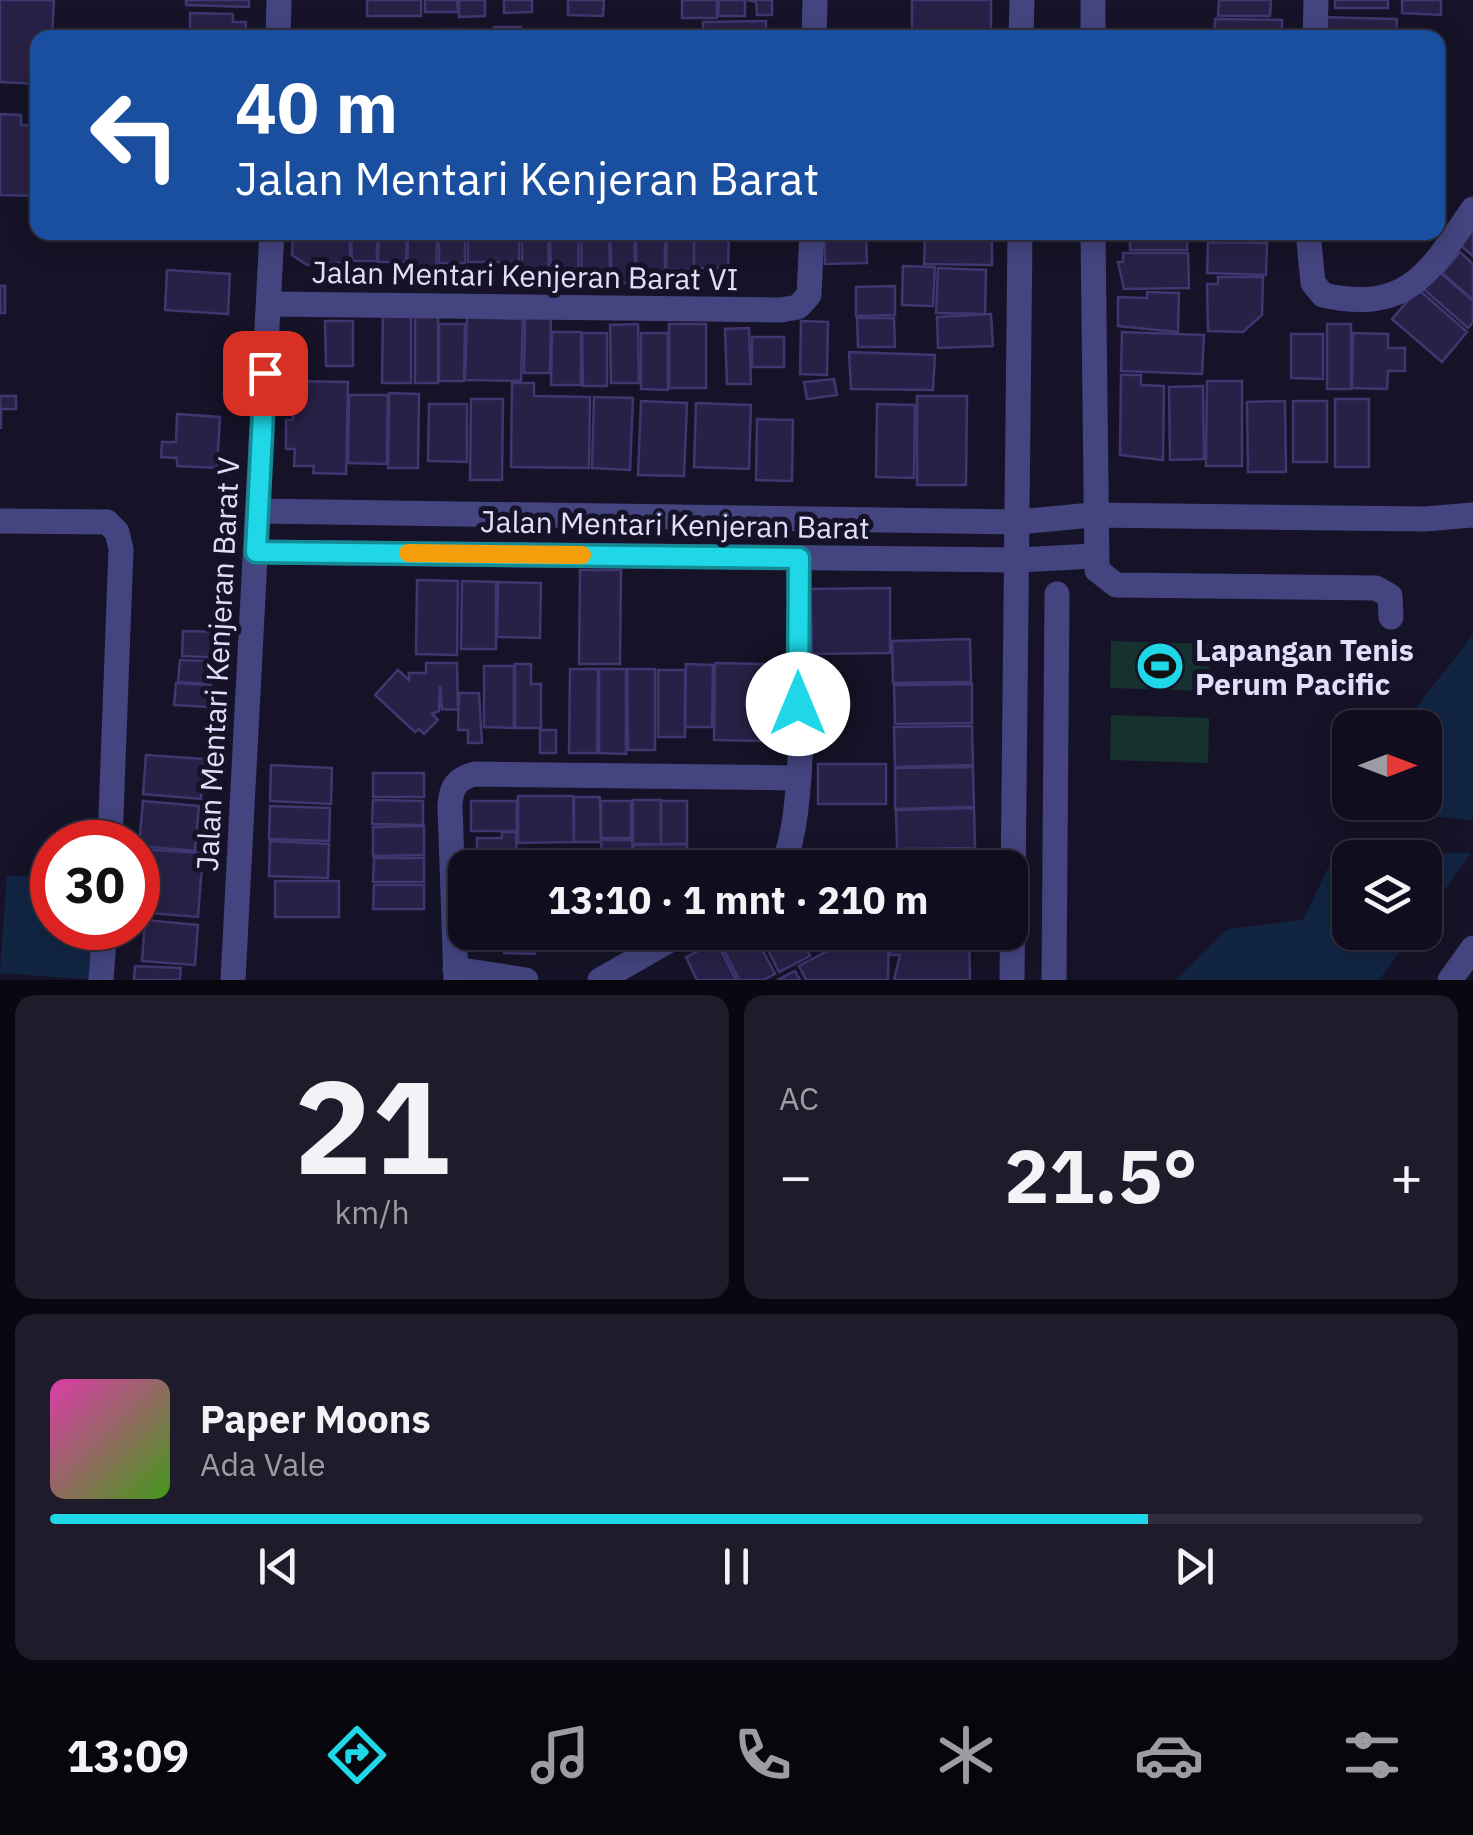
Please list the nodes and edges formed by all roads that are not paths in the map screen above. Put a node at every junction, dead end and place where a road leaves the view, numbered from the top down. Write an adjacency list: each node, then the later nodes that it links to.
1 (279, 0): 6 (street)
2 (815, 0): 7 (street)
3 (1022, 0): 8 (street)
4 (1093, 0): 9 (street)
5 (1316, 0): 10 (street)
6 (278, 30)
7 (814, 30)
8 (1022, 30)
9 (1093, 30)
10 (1315, 30)
11 (1473, 209): 16 (street)
12 (272, 240): 17 (street, Jalan Mentari Kenjeran Barat V)
13 (812, 240): 17 (street, Jalan Mentari Kenjeran Barat VI)
14 (1020, 240): 22 (street)
15 (1093, 240): 20 (street)
16 (1309, 240)
17 (269, 304): 18 (street, Jalan Mentari Kenjeran Barat V)
18 (258, 511): 22 (street, Jalan Mentari Kenjeran Barat); 23 (street, Jalan Mentari Kenjeran Barat V)
19 (1473, 514): 20 (street, Jalan Mentari Kenjeran Barat)
20 (1092, 515): 22 (street, Jalan Mentari Kenjeran Barat); 24 (street)
21 (0, 521): 32 (street)
22 (1018, 522): 26 (street)
23 (256, 552): 25 (street, Jalan Mentari Kenjeran Barat); 41 (street, Jalan Mentari Kenjeran Barat V)
24 (1093, 556): 26 (street, Jalan Mentari Kenjeran Barat); 28 (street)
25 (799, 558): 26 (street, Jalan Mentari Kenjeran Barat); 31 (street)
26 (1019, 560): 30 (street)
27 (1057, 594): 29 (street)
28 (1391, 618)
29 (1056, 766): 30 (street); 38 (street)
30 (1016, 768): 39 (street)
31 (797, 778): 33 (street); 37 (street)
32 (111, 820)
33 (788, 850)
34 (1473, 948): 44 (street)
35 (103, 950): 40 (street)
36 (652, 950): 43 (street)
37 (456, 974): 42 (street)
38 (1053, 976): 39 (street)
39 (1013, 979)
40 (101, 980)
41 (232, 980)
42 (526, 980)
43 (600, 980)
44 (1450, 980)

